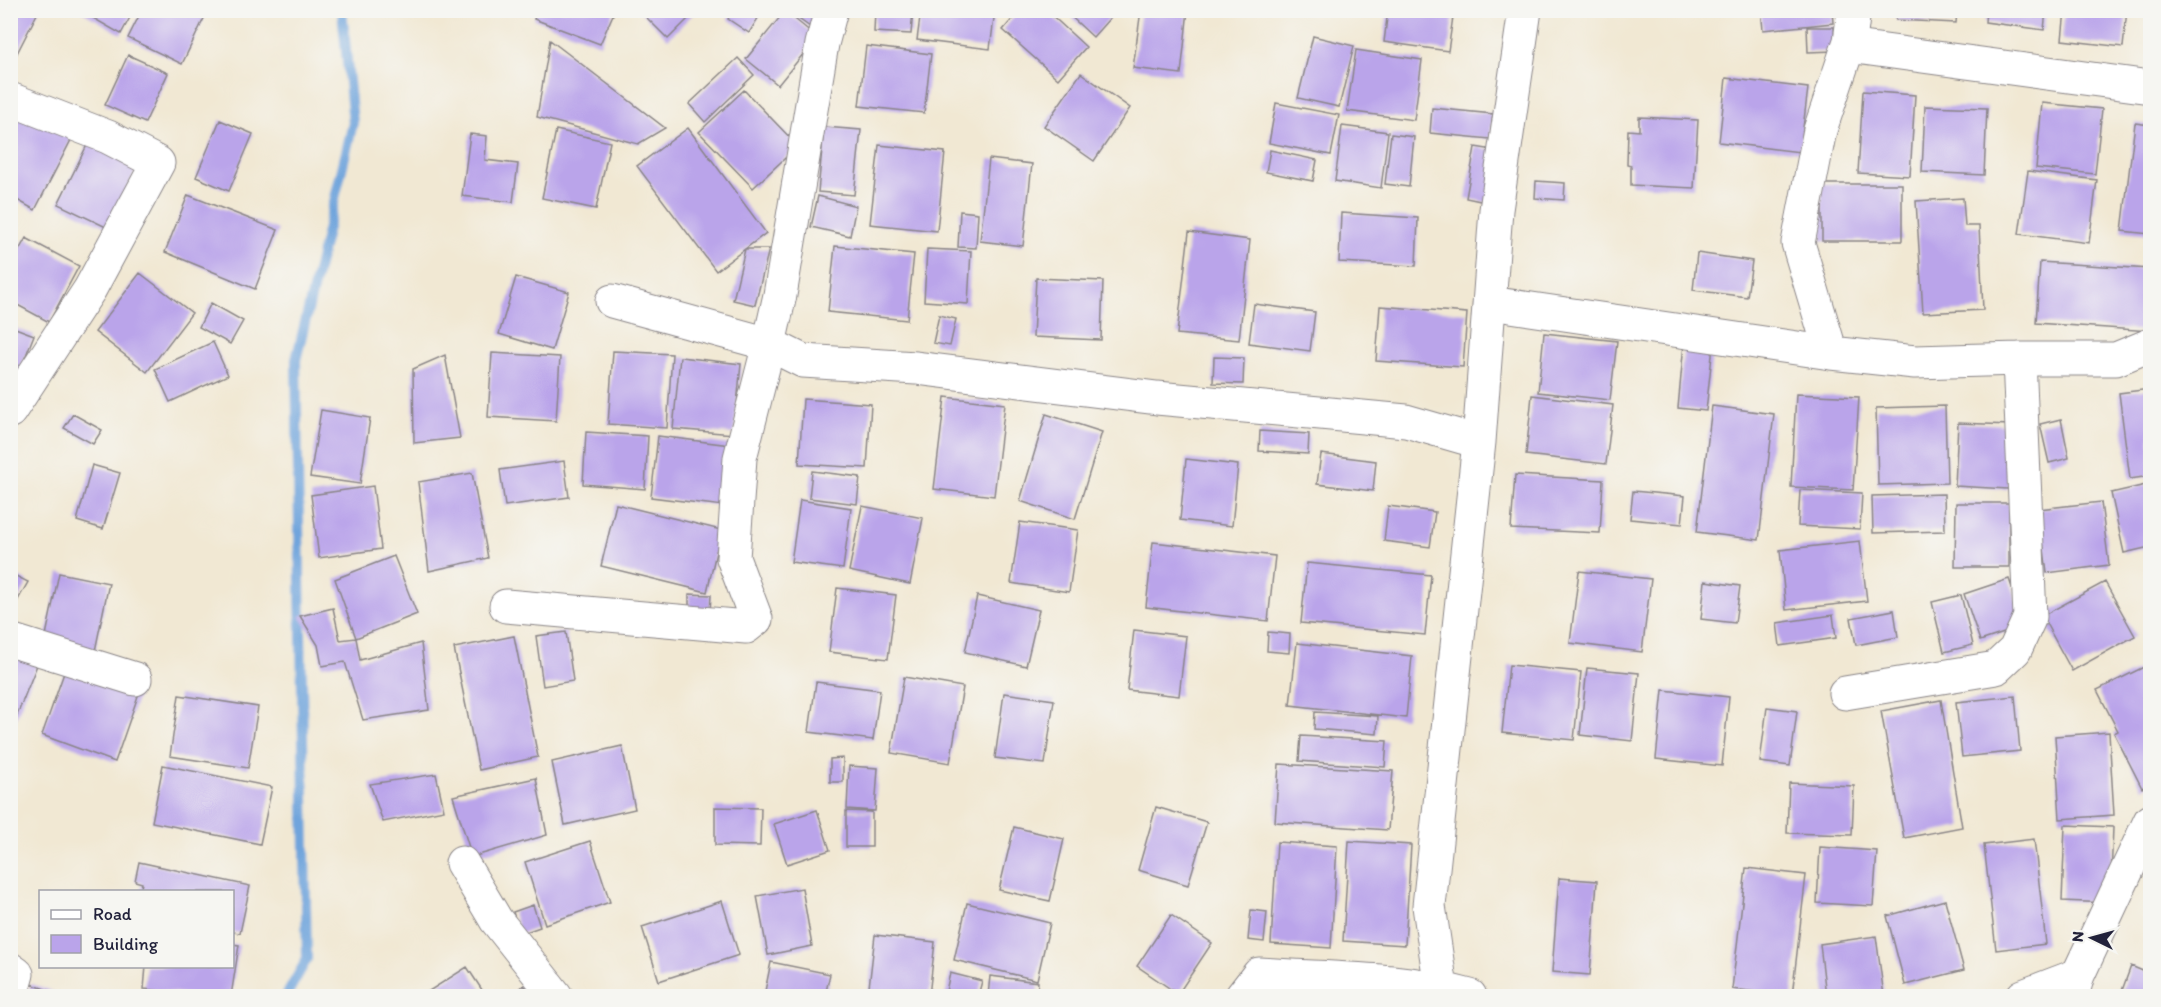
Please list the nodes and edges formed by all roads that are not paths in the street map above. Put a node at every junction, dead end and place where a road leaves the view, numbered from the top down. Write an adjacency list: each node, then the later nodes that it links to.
1 (831, 10): 8 (street)
2 (1525, 10): 7 (street)
3 (1852, 26): 4 (street); 10 (street)
4 (2151, 87)
5 (10, 99): 12 (street)
6 (612, 301): 8 (street)
7 (1490, 303): 10 (street); 13 (street)
8 (769, 344): 13 (street); 14 (street)
9 (2151, 345): 11 (street)
10 (1832, 353): 11 (street)
11 (2019, 359): 17 (street)
12 (10, 411)
13 (1479, 442): 22 (street)
14 (506, 606)
15 (10, 640): 16 (street)
16 (135, 679)
17 (1845, 693)
18 (2151, 821): 21 (street)
19 (462, 863): 24 (street)
20 (10, 969): 23 (street)
21 (2075, 986): 26 (street)
22 (1455, 992): 25 (street)
23 (10, 996)
24 (556, 996)
25 (1242, 996)
26 (2023, 996)

